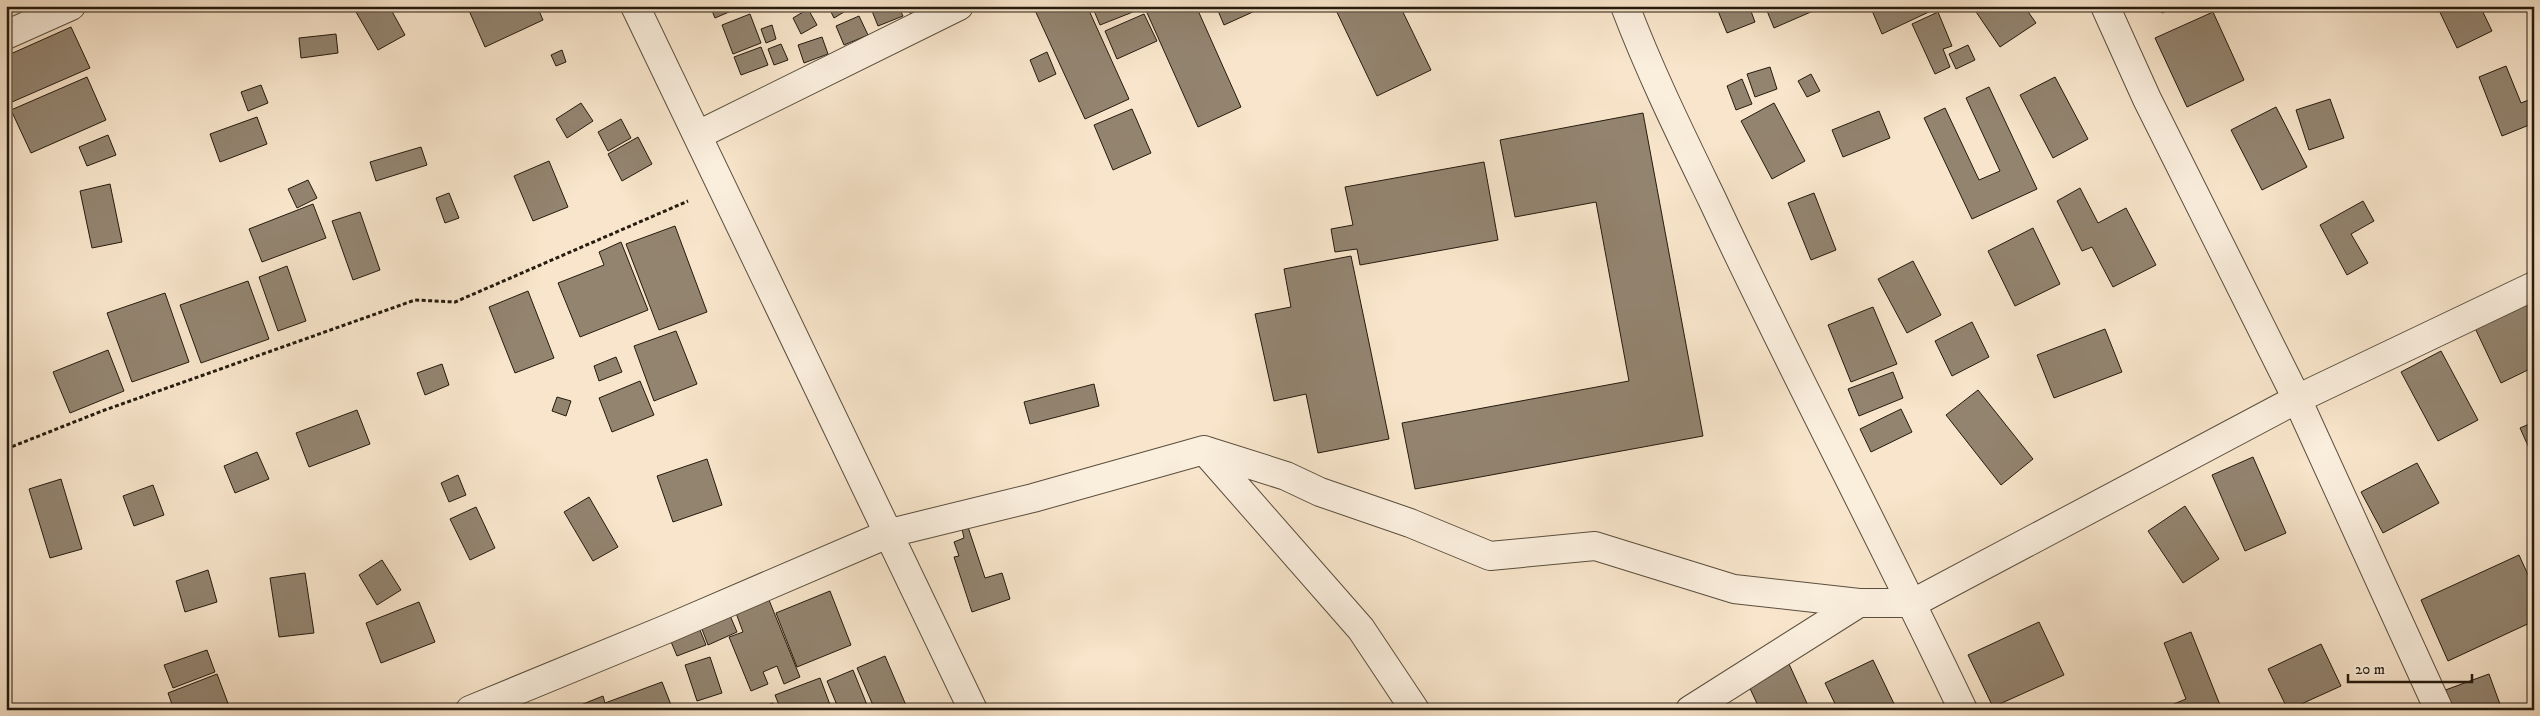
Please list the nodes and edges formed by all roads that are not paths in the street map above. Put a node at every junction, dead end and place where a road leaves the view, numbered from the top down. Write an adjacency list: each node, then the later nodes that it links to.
1 (71, 6): 6 (street)
2 (635, 6): 7 (street)
3 (959, 6): 7 (street)
4 (1624, 6): 13 (street)
5 (2105, 6): 9 (street)
6 (6, 35)
7 (698, 135): 11 (street)
8 (2534, 286): 9 (street)
9 (2297, 398): 13 (street); 19 (street)
10 (1204, 450): 11 (street); 12 (street); 16 (street)
11 (890, 533): 14 (street); 15 (street)
12 (1859, 603): 13 (street); 17 (street)
13 (1913, 603): 18 (street)
14 (470, 710)
15 (974, 710)
16 (1414, 710)
17 (1690, 710)
18 (1963, 710)
19 (2439, 710)

